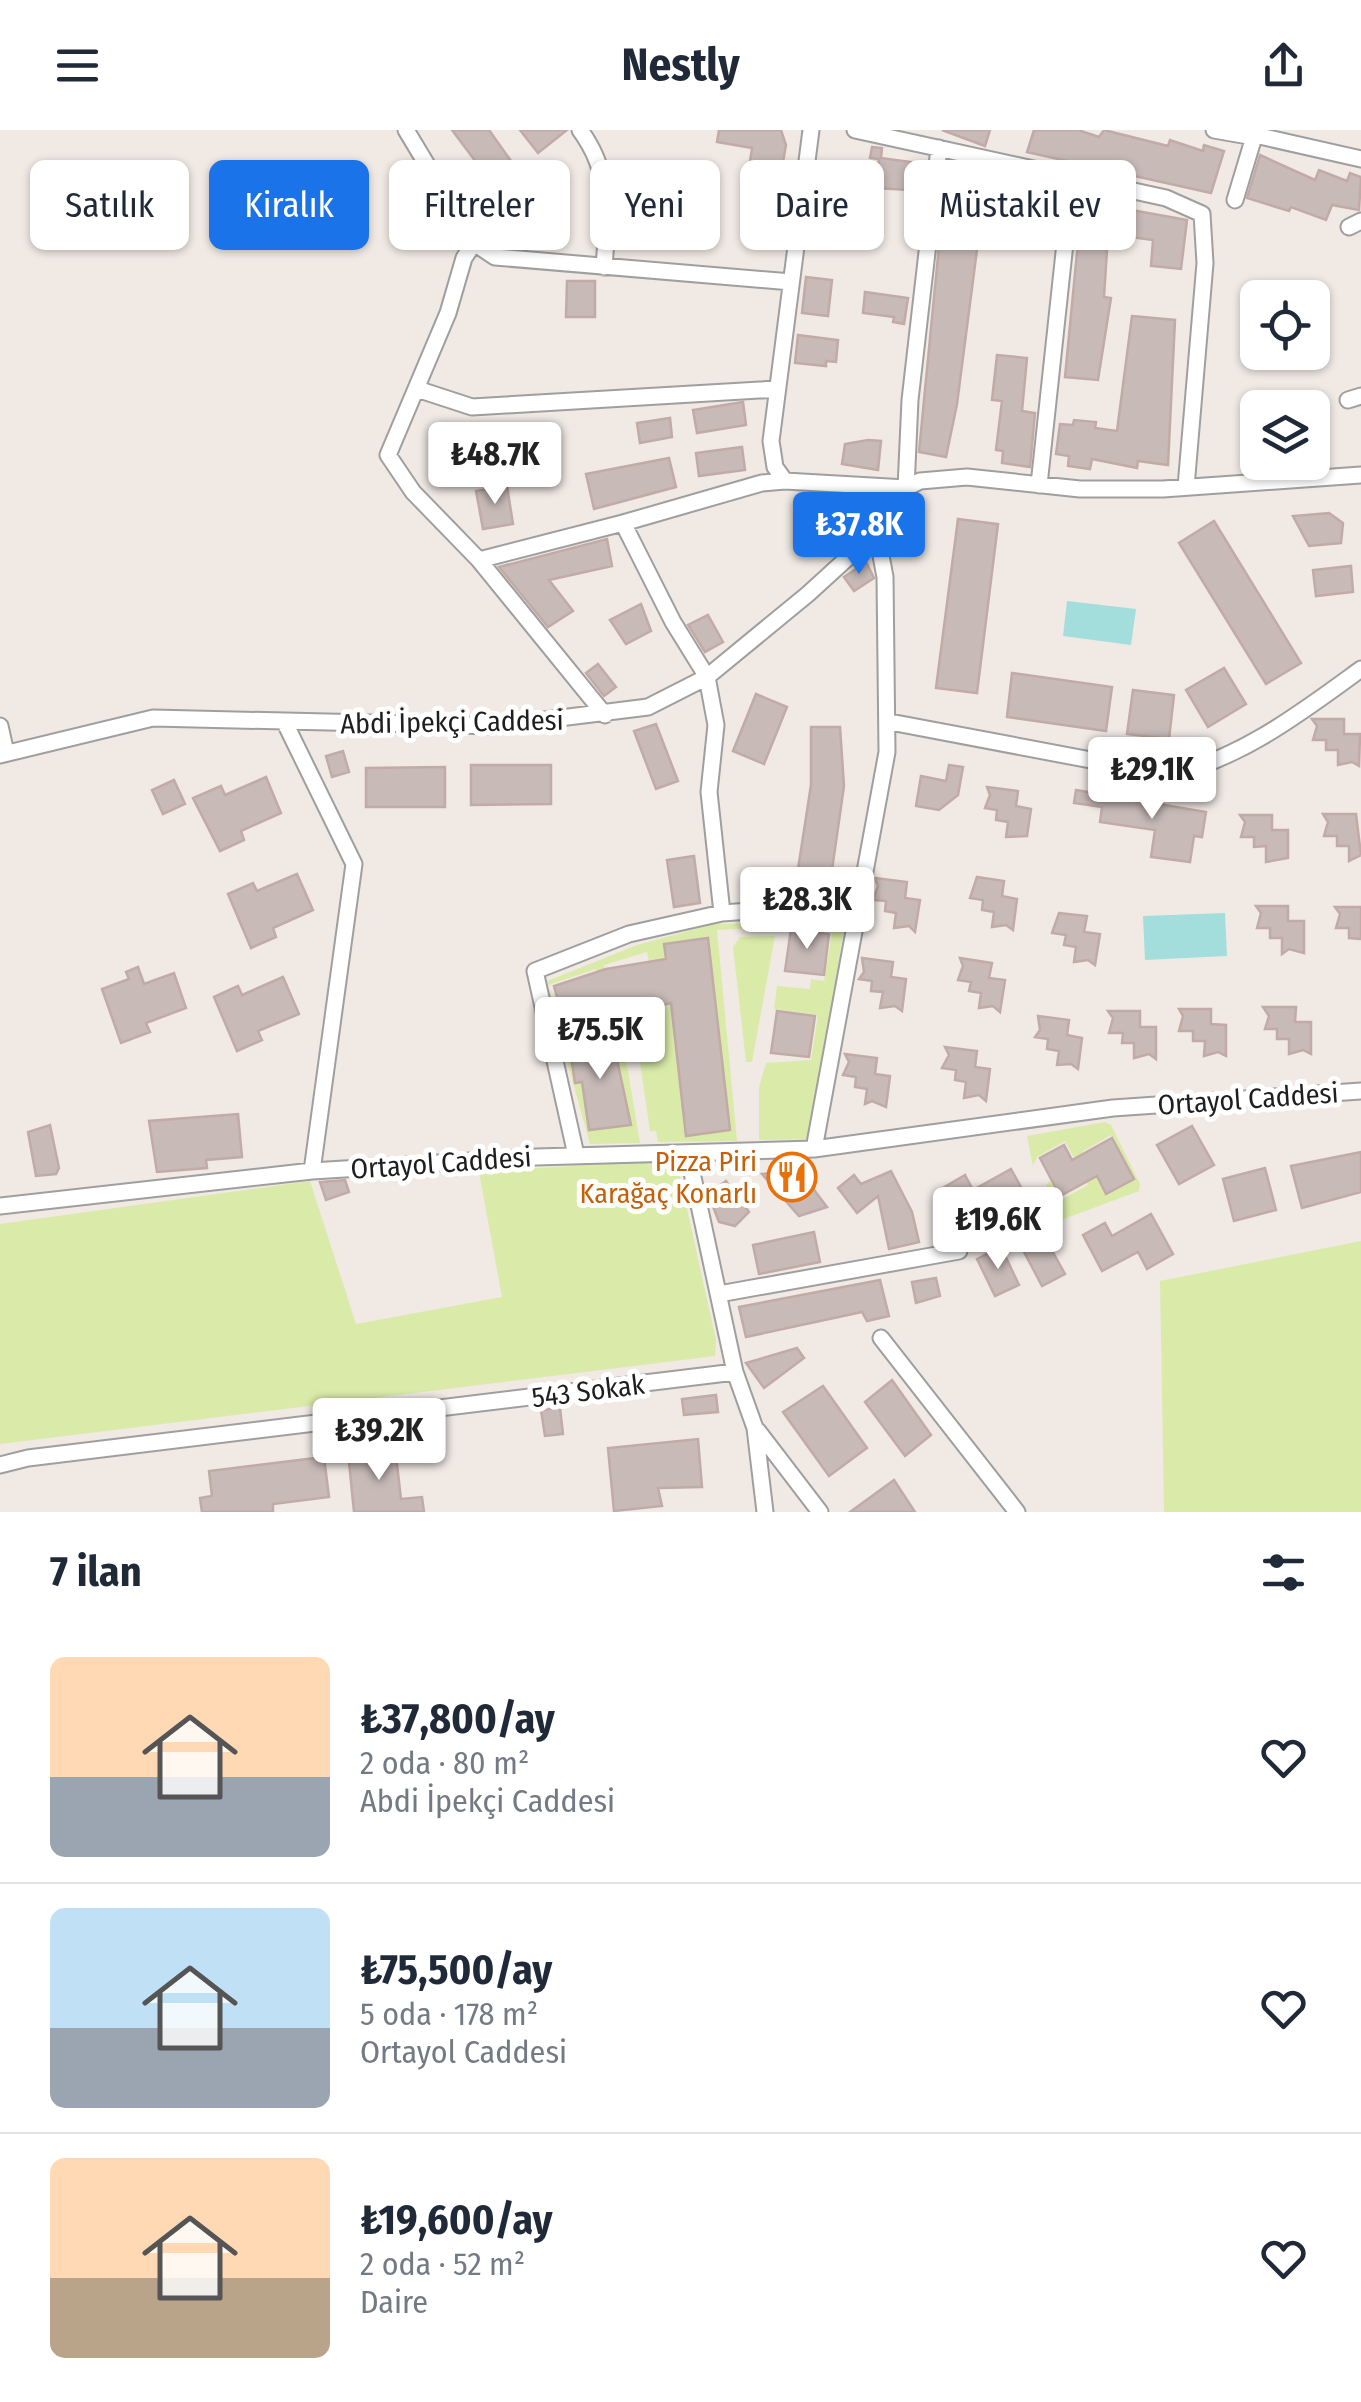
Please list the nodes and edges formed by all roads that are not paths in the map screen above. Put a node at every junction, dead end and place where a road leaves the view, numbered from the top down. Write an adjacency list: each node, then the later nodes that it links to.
1 (406, 130): 9 (street)
2 (580, 130): 16 (street)
3 (812, 130): 17 (street)
4 (855, 130): 7 (street)
5 (1214, 130): 6 (street)
6 (1255, 134): 8 (street); 12 (street)
7 (939, 148): 10 (street); 24 (street)
8 (1361, 158)
9 (424, 160)
10 (992, 160)
11 (1136, 192): 23 (street)
12 (1235, 200)
13 (469, 250): 18 (street)
14 (484, 250): 16 (street)
15 (1064, 250): 22 (street)
16 (604, 267): 17 (street)
17 (792, 282): 19 (street)
18 (417, 389): 19 (street); 27 (street)
19 (776, 389): 21 (street)
20 (1361, 475): 23 (street)
21 (786, 481): 24 (street); 25 (street)
22 (1039, 484): 23 (street); 24 (street)
23 (1186, 487)
24 (906, 488): 26 (street, Abdi İpekçi Caddesi)
25 (623, 523): 27 (street); 29 (street)
26 (876, 529): 29 (street, Abdi İpekçi Caddesi); 31 (street)
27 (479, 560): 30 (street)
28 (1361, 669): 31 (street)
29 (707, 677): 30 (street, Abdi İpekçi Caddesi); 36 (street)
30 (605, 715): 32 (street, Abdi İpekçi Caddesi)
31 (890, 722): 35 (street)
32 (286, 724): 34 (street, Abdi İpekçi Caddesi); 41 (street)
33 (0, 726): 34 (street)
34 (3, 754)
35 (859, 902): 36 (street); 38 (street)
36 (722, 913): 40 (street)
37 (1361, 1091): 38 (street, Ortayol Caddesi)
38 (814, 1149): 39 (street, Ortayol Caddesi)
39 (688, 1154): 40 (street, Ortayol Caddesi); 44 (street)
40 (576, 1156): 41 (street, Ortayol Caddesi)
41 (312, 1171): 42 (street, Ortayol Caddesi)
42 (0, 1206)
43 (959, 1251): 44 (street)
44 (718, 1294): 46 (street)
45 (881, 1338): 51 (street)
46 (736, 1372): 47 (street); 48 (street, 543 Sokak)
47 (755, 1428): 49 (street); 50 (street)
48 (0, 1465)
49 (766, 1512)
50 (820, 1512)
51 (1018, 1512)

